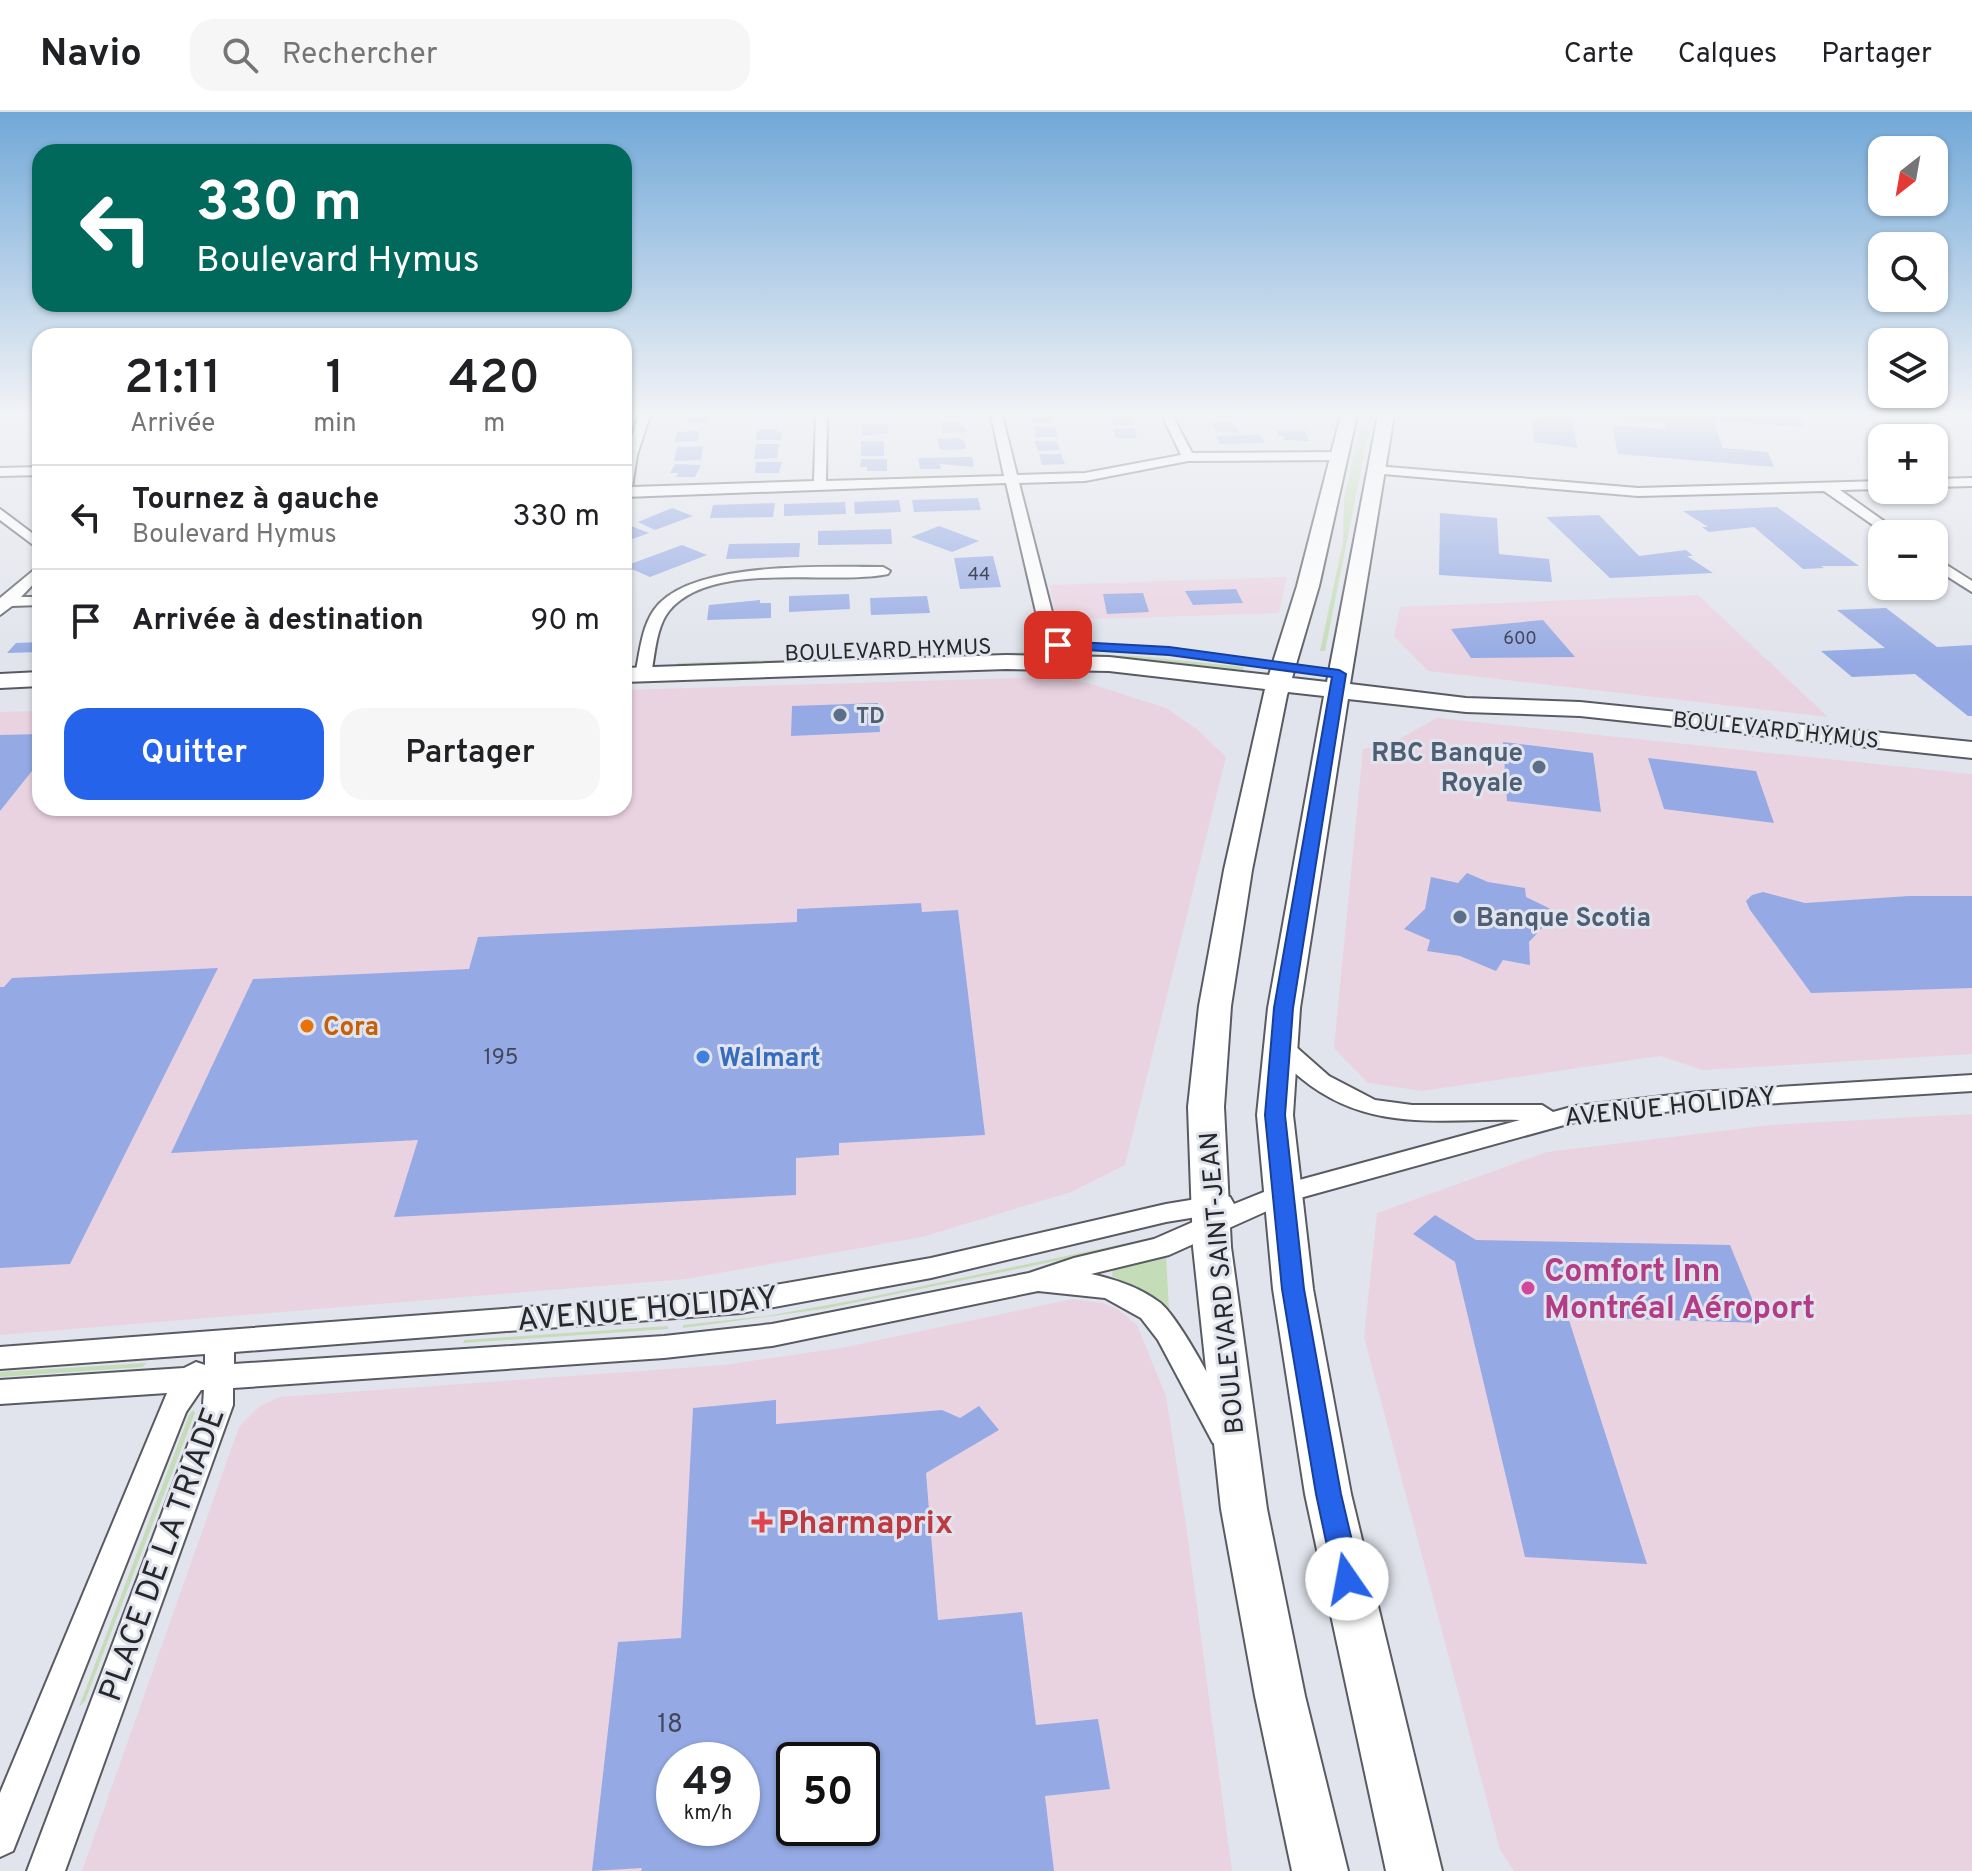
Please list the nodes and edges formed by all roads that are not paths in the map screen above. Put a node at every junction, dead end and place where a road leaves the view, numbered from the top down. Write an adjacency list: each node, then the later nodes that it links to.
1 (1014, 497): 14 (street)
2 (1328, 497): 16 (main road, BOULEVARD SAINT-JEAN)
3 (1371, 497): 19 (main road)
4 (1842, 497): 6 (street)
5 (0, 513): 7 (street)
6 (1875, 520)
7 (32, 539)
8 (883, 571): 15 (street)
9 (1948, 571): 11 (street)
10 (32, 577): 13 (street)
11 (1972, 588)
12 (32, 602): 13 (street)
13 (2, 605)
14 (1045, 616)
15 (634, 667): 16 (main road, BOULEVARD HYMUS)
16 (1283, 674): 19 (main road, BOULEVARD HYMUS); 27 (main road, BOULEVARD SAINT-JEAN)
17 (32, 679): 18 (main road)
18 (0, 681)
19 (1337, 682): 22 (main road, BOULEVARD HYMUS); 23 (main road)
20 (32, 696): 21 (main road)
21 (0, 697)
22 (1972, 750)
23 (1279, 1044): 25 (street); 26 (main road)
24 (1972, 1083): 25 (street, AVENUE HOLIDAY)
25 (1575, 1114): 26 (street, AVENUE HOLIDAY)
26 (1281, 1194): 27 (street, AVENUE HOLIDAY); 37 (main road)
27 (1210, 1217): 28 (street, AVENUE HOLIDAY); 29 (street, AVENUE HOLIDAY); 33 (main road, BOULEVARD SAINT-JEAN)
28 (1031, 1283): 31 (street, AVENUE HOLIDAY); 33 (street)
29 (220, 1341): 30 (street, AVENUE HOLIDAY); 31 (street, PLACE DE LA TRIADE)
30 (0, 1358)
31 (205, 1378): 32 (street, AVENUE HOLIDAY); 34 (street, PLACE DE LA TRIADE); 35 (street, PLACE DE LA TRIADE)
32 (0, 1392)
33 (1237, 1458): 36 (main road, BOULEVARD SAINT-JEAN)
34 (0, 1838)
35 (46, 1871)
36 (1320, 1871)
37 (1414, 1871)

